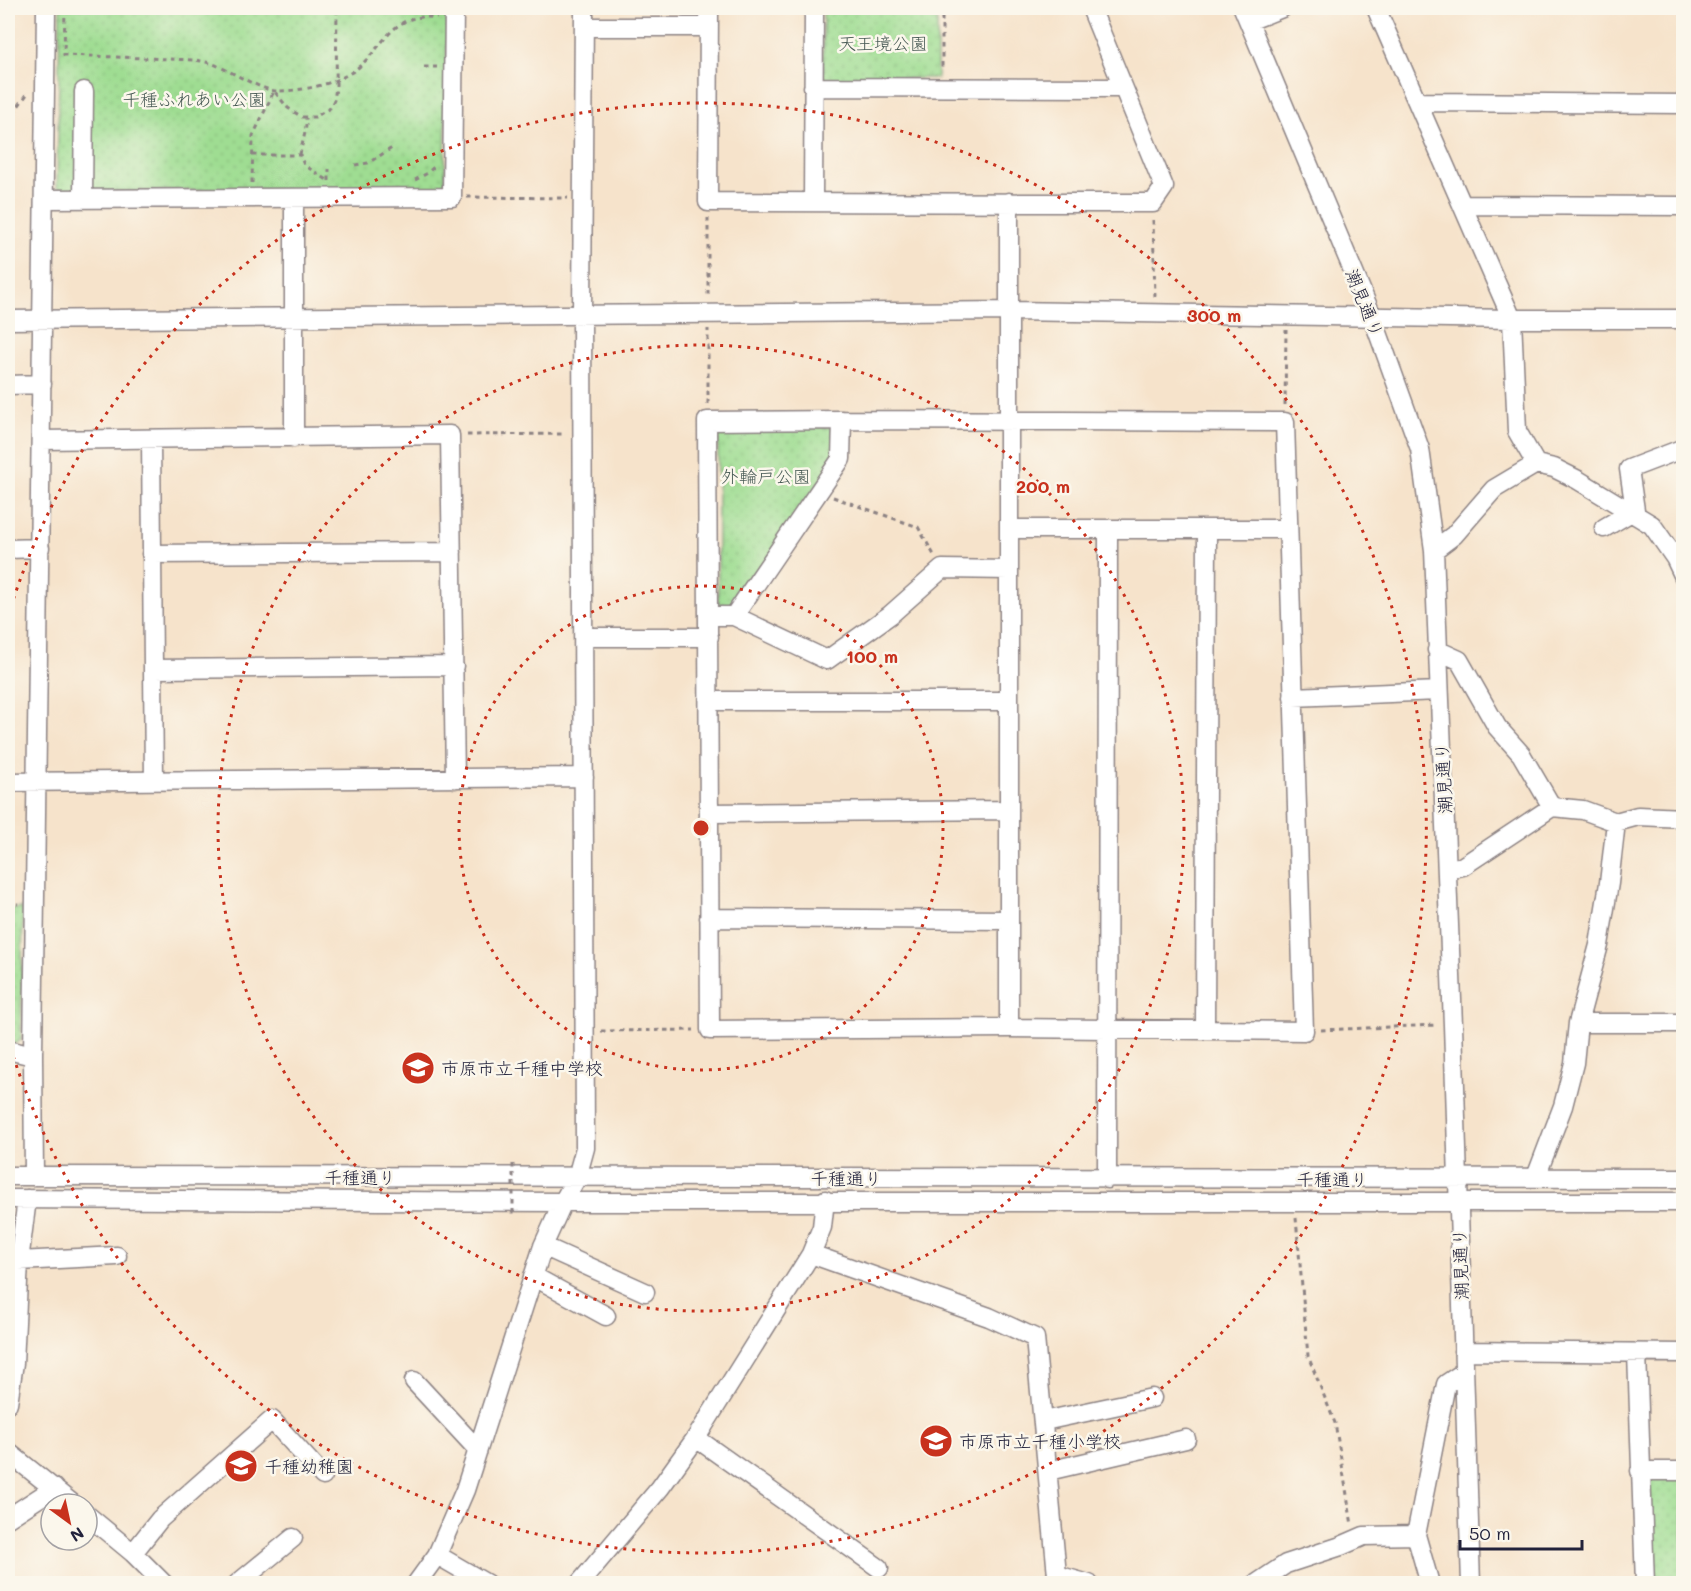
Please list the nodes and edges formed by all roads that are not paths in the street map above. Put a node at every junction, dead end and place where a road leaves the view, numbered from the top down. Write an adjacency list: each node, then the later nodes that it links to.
1 (46, 8): 18 (street)
2 (584, 8): 10 (street)
3 (709, 8): 11 (street)
4 (814, 8): 12 (street)
5 (1091, 8): 13 (street)
6 (1282, 8): 9 (street)
7 (1376, 8): 15 (street)
8 (448, 13): 17 (street)
9 (1246, 14): 26 (street, 潮見通り)
10 (584, 27): 11 (street); 25 (street)
11 (708, 27): 20 (street)
12 (813, 87): 13 (street); 20 (street)
13 (1123, 88): 21 (street)
14 (84, 91): 19 (street)
15 (1417, 102): 16 (street); 22 (street)
16 (1683, 104)
17 (294, 198): 19 (street); 27 (street)
18 (44, 200): 19 (street); 31 (street)
19 (83, 200)
20 (813, 202): 21 (street)
21 (1009, 202): 24 (street)
22 (1462, 205): 23 (street); 28 (street)
23 (1683, 206)
24 (1010, 311): 25 (street); 26 (street); 35 (street)
25 (582, 316): 27 (street); 57 (street)
26 (1372, 316): 28 (street); 49 (street, 潮見通り)
27 (294, 318): 31 (street); 36 (street)
28 (1512, 319): 29 (street); 40 (street)
29 (1683, 319)
30 (8, 320): 31 (street)
31 (42, 320): 32 (street)
32 (42, 384): 33 (street); 38 (street)
33 (8, 385)
34 (842, 420): 35 (street); 54 (street); 55 (street)
35 (1010, 420): 43 (street); 44 (street)
36 (294, 438): 37 (street); 50 (street)
37 (150, 439): 38 (street); 51 (street)
38 (41, 440): 47 (street)
39 (1683, 448): 41 (street)
40 (1536, 464): 41 (street); 49 (street)
41 (1631, 513): 42 (street); 53 (street)
42 (1604, 528)
43 (1009, 529): 45 (street); 52 (street)
44 (1287, 529): 46 (street); 62 (street)
45 (1108, 530): 46 (street); 81 (street)
46 (1207, 530): 82 (street)
47 (40, 548): 48 (street); 67 (street)
48 (8, 549)
49 (1434, 550): 58 (street, 潮見通り)
50 (452, 552): 51 (street); 59 (street)
51 (151, 554): 60 (street)
52 (1009, 570): 55 (street); 64 (street)
53 (1683, 577)
54 (709, 616): 55 (street); 56 (street)
55 (734, 616)
56 (709, 637): 57 (street); 63 (street)
57 (584, 638): 65 (street)
58 (1437, 650): 61 (street, 潮見通り); 70 (street)
59 (454, 666): 60 (street); 66 (street)
60 (153, 669): 68 (street)
61 (1438, 691): 62 (street); 75 (street, 潮見通り)
62 (1293, 697): 82 (street)
63 (708, 701): 64 (street); 72 (street)
64 (1008, 701): 71 (street)
65 (584, 777): 66 (street); 87 (street)
66 (455, 779): 68 (street)
67 (37, 781): 68 (street); 69 (street); 84 (street)
68 (154, 781)
69 (8, 782)
70 (1552, 807): 74 (street); 75 (street)
71 (1008, 810): 72 (street); 77 (street)
72 (709, 813): 76 (street)
73 (1683, 818): 74 (street)
74 (1616, 822): 78 (street)
75 (1447, 869): 89 (street, 潮見通り)
76 (709, 918): 77 (street); 80 (street)
77 (1008, 920): 80 (street)
78 (1578, 1023): 79 (street); 88 (street)
79 (1683, 1023)
80 (1009, 1028): 81 (street)
81 (1107, 1029): 82 (street); 91 (street)
82 (1205, 1029)
83 (8, 1050): 84 (street)
84 (33, 1056): 86 (street)
85 (8, 1176): 86 (street, 千種通り)
86 (34, 1176): 87 (street, 千種通り)
87 (578, 1177): 91 (street, 千種通り); 96 (street)
88 (1536, 1177): 89 (street, 千種通り); 90 (street, 千種通り)
89 (1458, 1178): 91 (street, 千種通り); 95 (street, 潮見通り)
90 (1683, 1178)
91 (1107, 1179)
92 (8, 1199): 93 (street, 千種通り)
93 (27, 1199): 96 (street, 千種通り); 101 (street)
94 (825, 1200): 95 (street, 千種通り); 96 (street, 千種通り); 99 (street)
95 (1458, 1201): 97 (street, 千種通り); 105 (street, 潮見通り)
96 (563, 1202): 98 (street)
97 (1683, 1202)
98 (543, 1246): 102 (street); 103 (street)
99 (812, 1254): 112 (street); 113 (street)
100 (117, 1256): 101 (street)
101 (19, 1261): 111 (street)
102 (533, 1276): 104 (street); 115 (street)
103 (645, 1292)
104 (606, 1316)
105 (1463, 1351): 106 (street); 108 (street, 潮見通り)
106 (1637, 1353): 107 (street); 118 (street)
107 (1683, 1353)
108 (1464, 1372): 125 (street); 139 (street, 潮見通り)
109 (414, 1381): 115 (street)
110 (1152, 1398): 112 (street)
111 (8, 1403)
112 (1044, 1421): 117 (street)
113 (696, 1438): 129 (street); 135 (street)
114 (1186, 1439): 117 (street)
115 (478, 1450): 128 (street)
116 (9, 1454): 121 (street)
117 (1048, 1471): 130 (street)
118 (1641, 1471): 119 (street); 140 (street)
119 (1683, 1471)
120 (323, 1476): 127 (street)
121 (54, 1488): 122 (street); 123 (street)
122 (59, 1492)
123 (8, 1518)
124 (99, 1525): 127 (street)
125 (1416, 1535): 137 (street); 138 (street)
126 (293, 1538): 132 (street)
127 (133, 1553): 131 (street)
128 (437, 1555): 133 (street); 134 (street)
129 (879, 1568)
130 (1055, 1579): 136 (street)
131 (164, 1584)
132 (237, 1584)
133 (416, 1584)
134 (487, 1584)
135 (579, 1584)
136 (1089, 1584)
137 (1256, 1584)
138 (1430, 1584)
139 (1471, 1584)
140 (1645, 1584)

